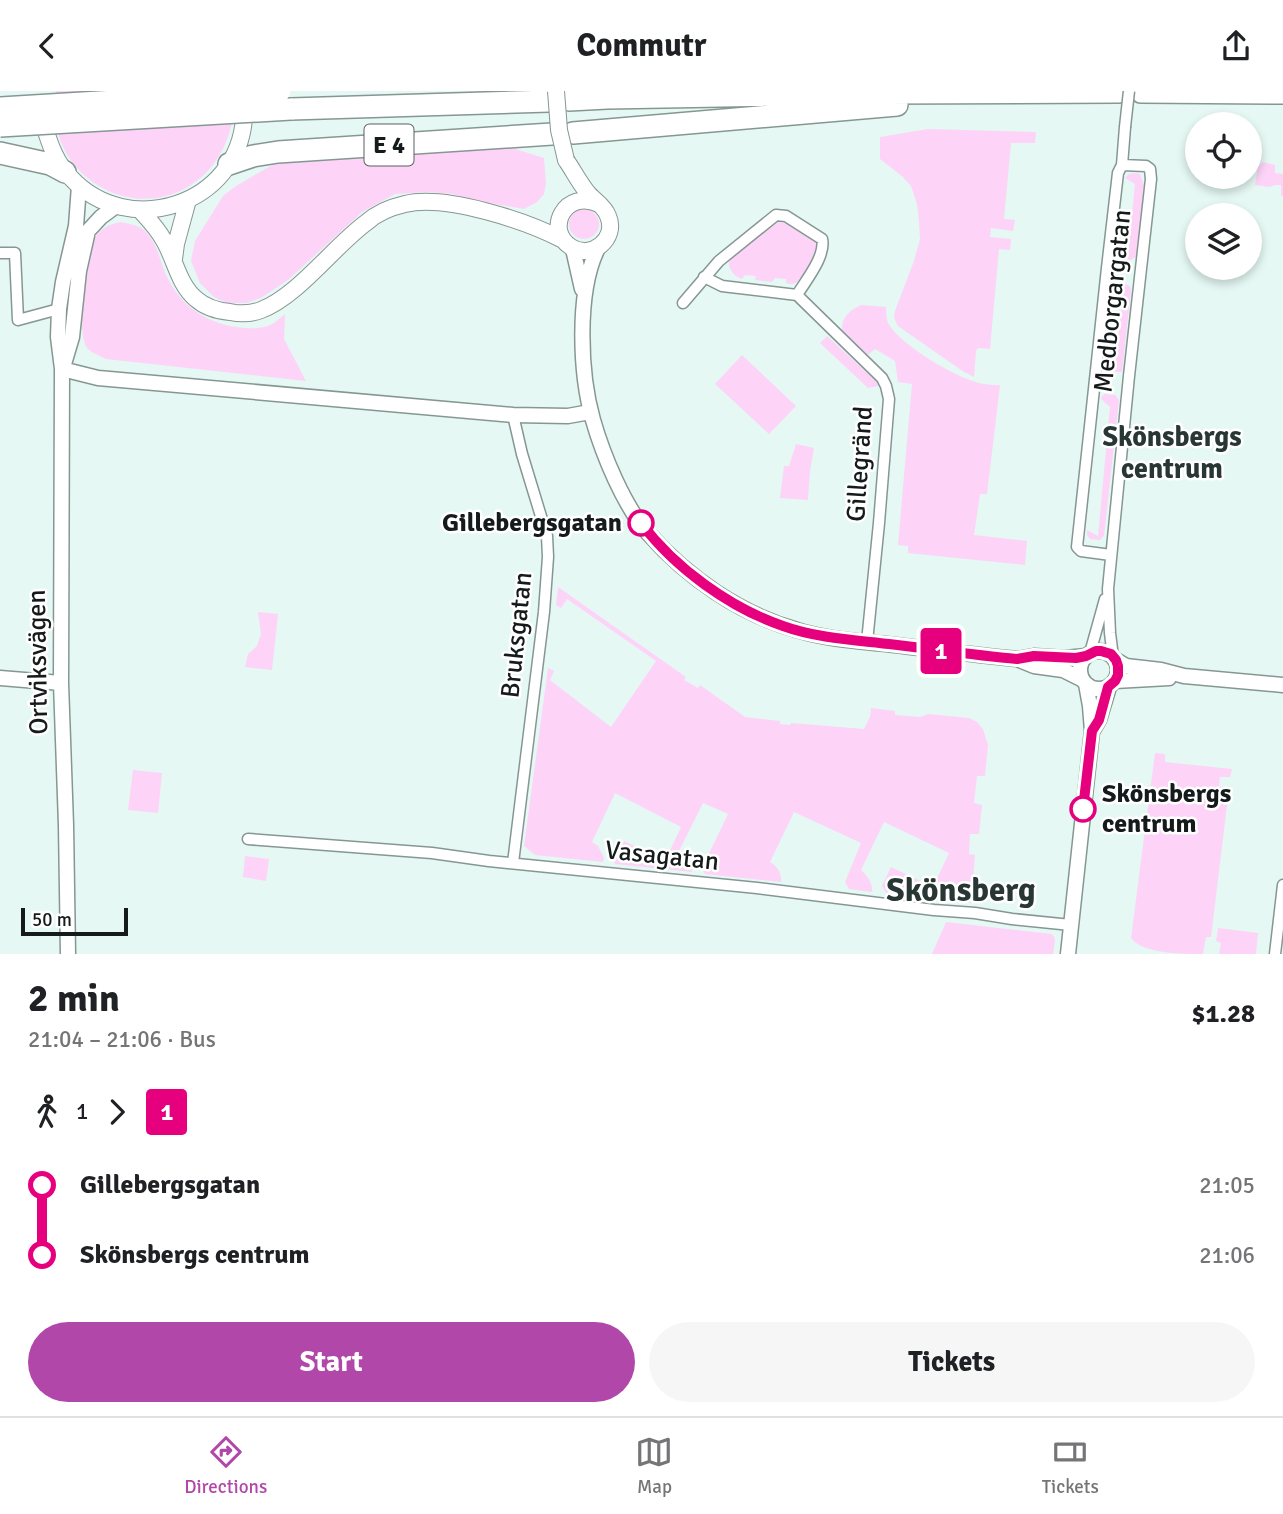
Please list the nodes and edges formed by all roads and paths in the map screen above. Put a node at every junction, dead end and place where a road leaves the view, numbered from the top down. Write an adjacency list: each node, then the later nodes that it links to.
1 (1038, 91): 2 (highway, E 4); 5 (highway, E 4); 13 (highway, E 4)
2 (1119, 92)
3 (1135, 92): 4 (highway); 14 (street, bridge)
4 (1283, 93)
5 (558, 97): 6 (highway, E 4); 12 (main road, bridge)
6 (285, 100): 7 (highway, E 4, bridge); 10 (highway, E 4, bridge)
7 (0, 108)
8 (244, 118): 13 (main road)
9 (44, 125): 15 (main road)
10 (0, 126)
11 (3, 153): 15 (highway)
12 (566, 160): 17 (main road); 19 (main road)
13 (229, 164): 16 (main road)
14 (1122, 165): 34 (street, Medborgargatan); 34 (street)
15 (72, 179): 18 (main road); 30 (street, Ortviksvägen)
16 (188, 200): 20 (main road); 25 (main road)
17 (599, 204): 19 (main road); 23 (main road)
18 (116, 206): 20 (main road); 31 (street, Ortviksvägen)
19 (567, 208): 21 (main road); 22 (main road)
20 (140, 210): 25 (main road)
21 (508, 217): 22 (main road); 25 (main road)
22 (568, 245): 23 (main road); 28 (street)
23 (598, 248): 28 (street)
24 (0, 253): 30 (street)
25 (174, 259)
26 (704, 277): 27 (street); 27 (street); 29 (street)
27 (797, 295): 36 (street, Gillegränd)
28 (584, 301): 32 (street)
29 (683, 303)
30 (59, 309): 31 (street, Ortviksvägen)
31 (62, 369): 33 (street); 43 (street, Ortviksvägen)
32 (590, 412): 33 (street); 36 (street)
33 (513, 415): 48 (street, Bruksgatan)
34 (1111, 555): 35 (street, Medborgargatan)
35 (1108, 589): 37 (street, Medborgargatan); 39 (street, Medborgargatan)
36 (866, 642): 38 (street)
37 (1088, 655): 38 (street); 39 (street); 42 (street)
38 (1017, 659): 42 (street)
39 (1114, 659): 40 (street); 44 (street)
40 (1184, 675): 44 (street); 45 (street)
41 (0, 678): 43 (street)
42 (1084, 682): 44 (street); 46 (street)
43 (61, 683): 51 (street, Ortviksvägen)
44 (1112, 684): 46 (street)
45 (1283, 685)
46 (1092, 731): 50 (street)
47 (248, 839): 48 (street, Vasagatan)
48 (513, 863): 50 (street, Vasagatan)
49 (1283, 885): 53 (street)
50 (1071, 925): 52 (street)
51 (68, 954)
52 (1068, 954)
53 (1275, 954)

